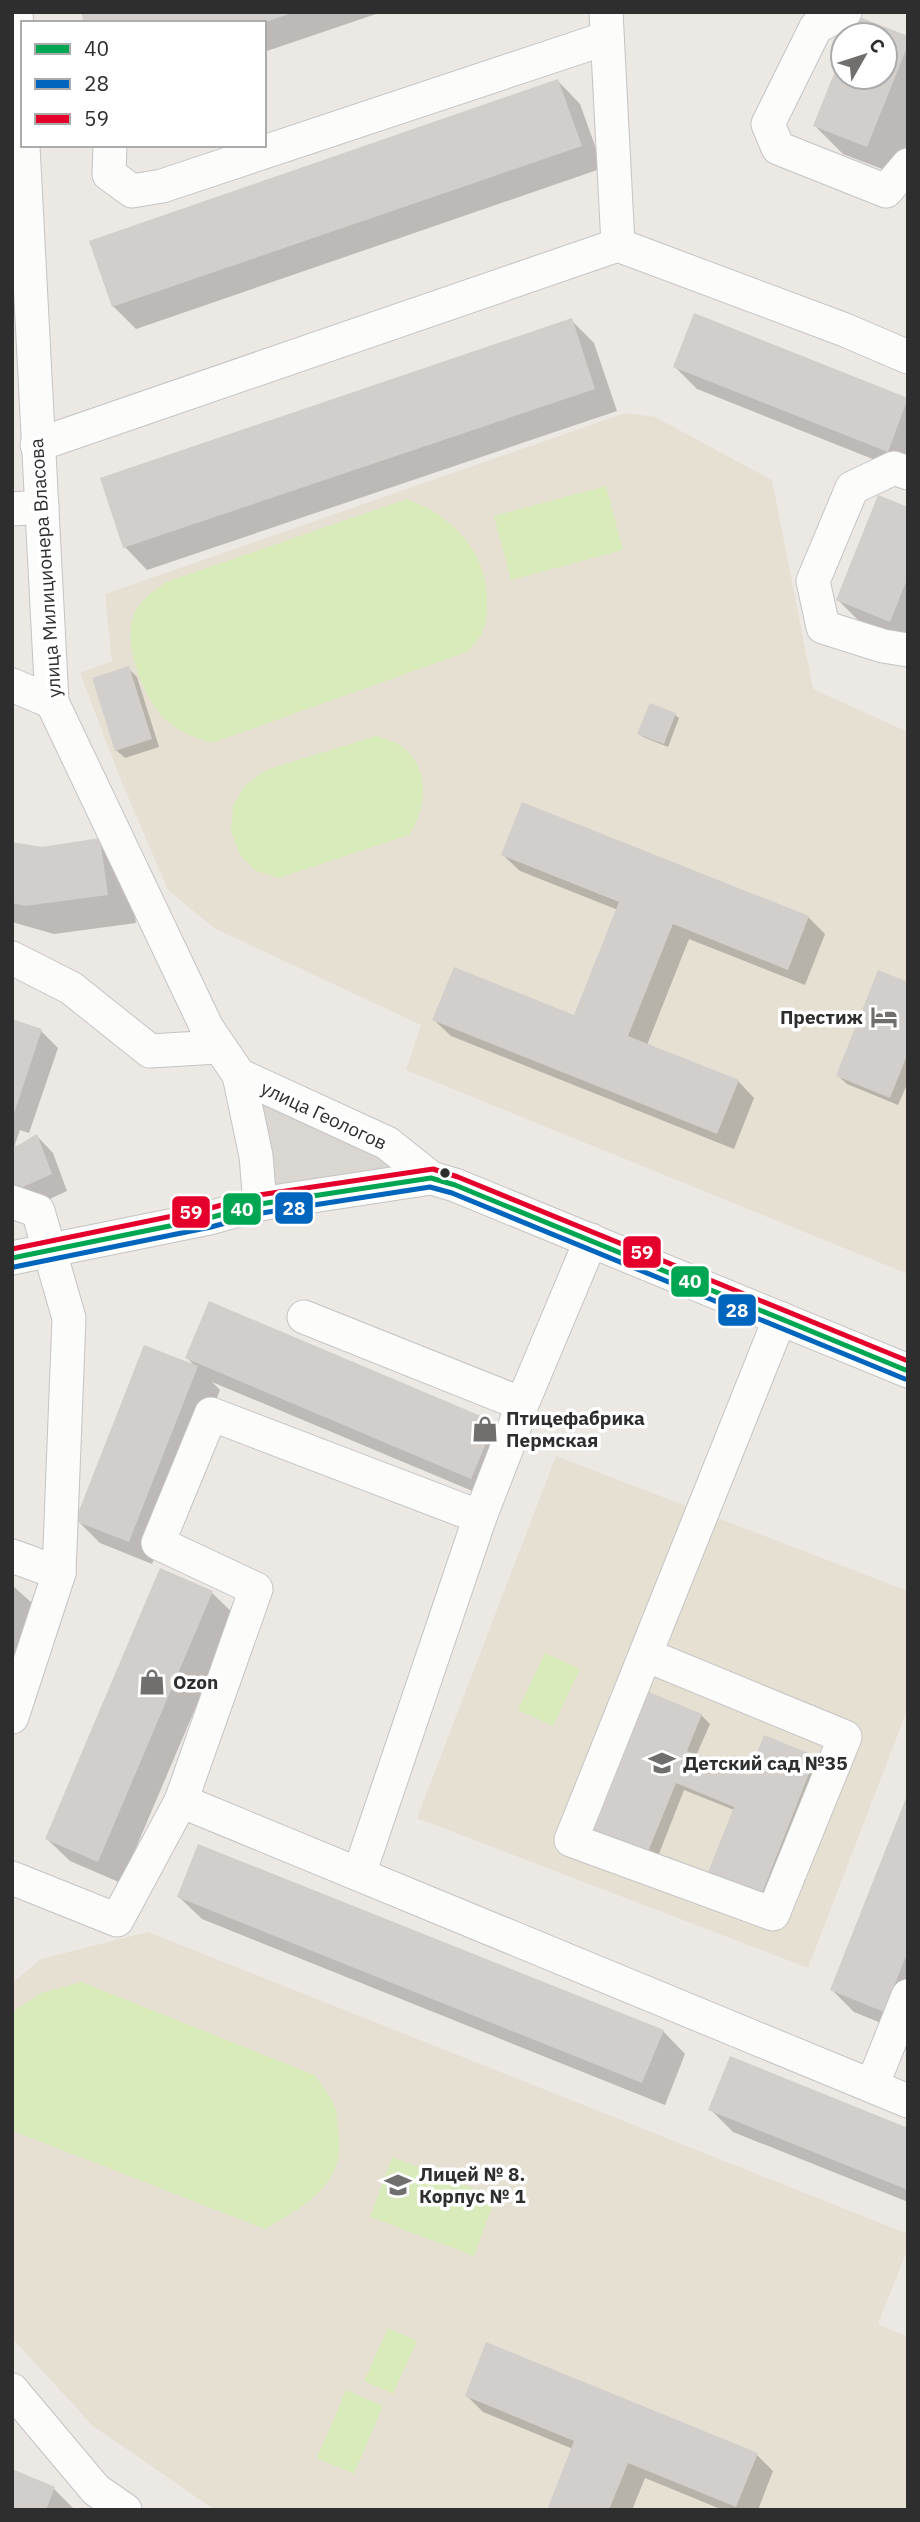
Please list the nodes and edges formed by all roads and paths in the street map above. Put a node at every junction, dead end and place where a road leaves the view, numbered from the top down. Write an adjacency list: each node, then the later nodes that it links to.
1 (16, 12): 4 (street, улица Милиционера Власова)
2 (845, 12): 9 (street)
3 (606, 25): 5 (street); 10 (street)
4 (21, 115)
5 (266, 144)
6 (23, 147): 12 (street, улица Милиционера Власова)
7 (110, 147): 8 (street)
8 (250, 150)
9 (908, 165)
10 (618, 245): 11 (street); 12 (street)
11 (908, 357)
12 (37, 445): 14 (street, улица Милиционера Власова)
13 (908, 473): 15 (street)
14 (27, 508): 17 (street, улица Милиционера Власова)
15 (908, 650)
16 (12, 685): 17 (street)
17 (52, 702): 19 (street, улица Милиционера Власова)
18 (12, 958): 19 (street)
19 (218, 1047): 20 (street, улица Милиционера Власова)
20 (239, 1075): 21 (street, улица Геологов); 23 (street, улица Милиционера Власова)
21 (431, 1178): 23 (street); 24 (street, улица Геологов)
22 (12, 1202): 25 (street)
23 (260, 1204): 25 (street)
24 (591, 1240): 28 (street, улица Геологов); 30 (street)
25 (50, 1249): 26 (street); 33 (street)
26 (12, 1258)
27 (304, 1317): 30 (street)
28 (780, 1318): 29 (street, улица Геологов); 34 (street)
29 (908, 1371)
30 (522, 1404): 31 (street)
31 (480, 1517): 36 (street); 37 (street)
32 (12, 1556): 33 (street)
33 (59, 1573): 35 (street)
34 (646, 1655): 34 (street)
35 (12, 1717)
36 (181, 1801): 37 (street); 38 (street)
37 (359, 1874): 40 (street)
38 (12, 1878)
39 (908, 1996): 40 (street)
40 (872, 2086): 41 (street)
41 (908, 2101)
42 (12, 2390): 43 (street)
43 (125, 2510)

